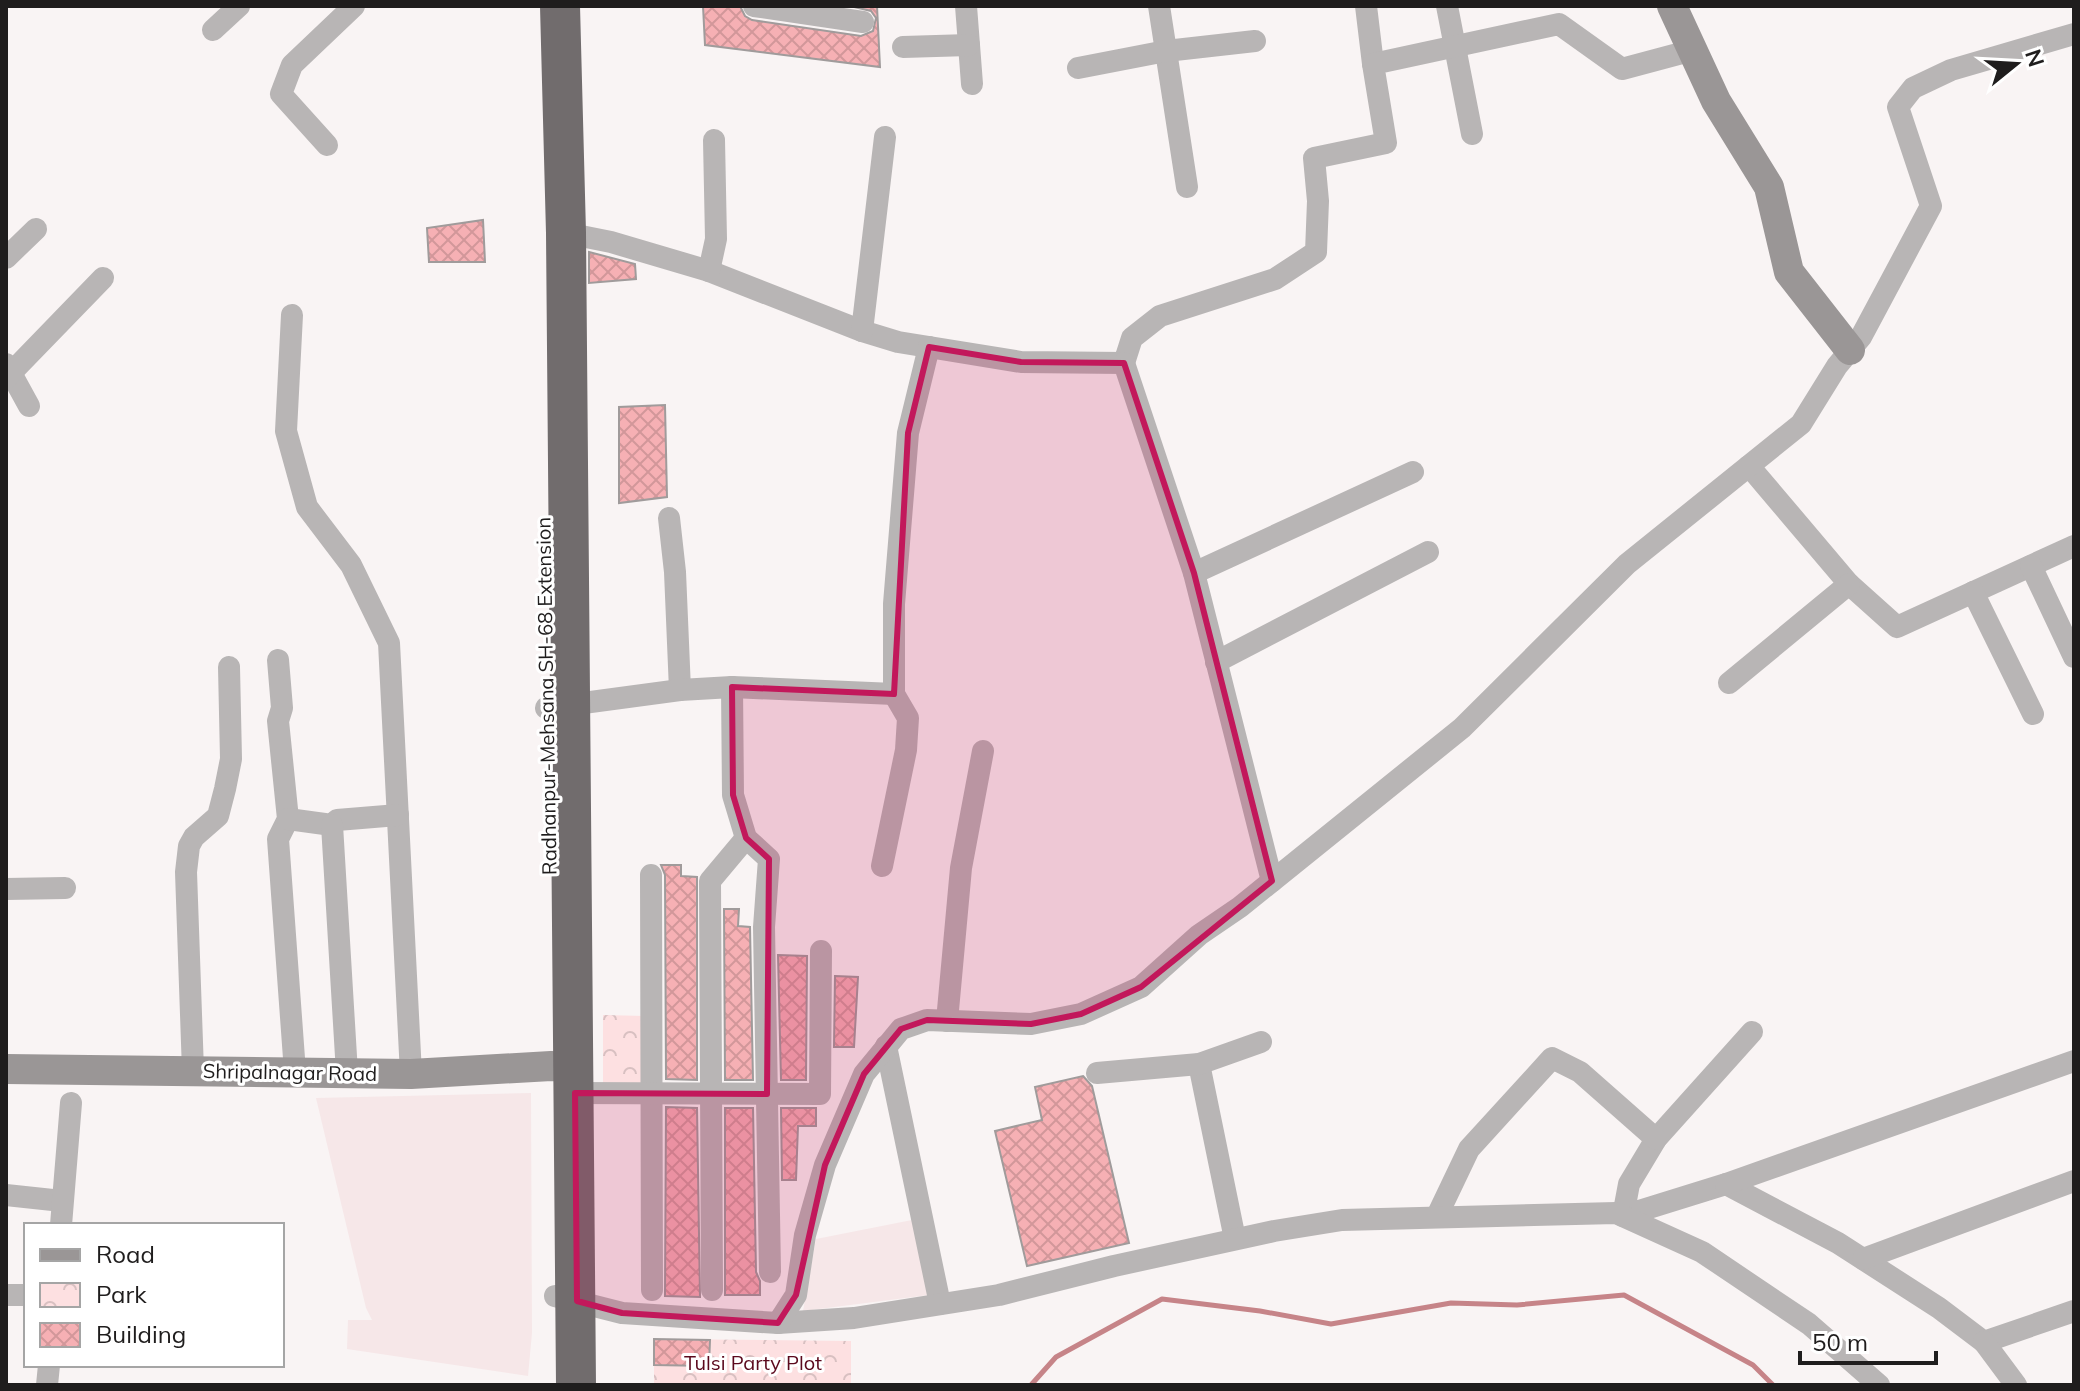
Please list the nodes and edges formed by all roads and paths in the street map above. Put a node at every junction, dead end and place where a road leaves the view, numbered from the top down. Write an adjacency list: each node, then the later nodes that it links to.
1 (239, 6): 12 (street)
2 (354, 6): 26 (street)
3 (538, 6): 57 (highway, Radhanpur-Mehsana SH-68 Extension)
4 (560, 6): 29 (highway)
5 (754, 6): 11 (street)
6 (966, 6): 15 (street)
7 (1159, 6): 19 (street)
8 (1366, 6): 20 (street)
9 (1447, 6): 16 (street)
10 (1672, 6): 18 (street)
11 (848, 15)
12 (213, 30)
13 (2074, 34): 36 (street)
14 (1255, 41): 19 (street)
15 (969, 45): 17 (street); 22 (street)
16 (1455, 46): 18 (street); 20 (street); 23 (street)
17 (903, 47)
18 (1693, 50): 36 (street)
19 (1166, 51): 21 (street); 27 (street)
20 (1373, 64): 37 (street)
21 (1078, 68)
22 (972, 84)
23 (1472, 134)
24 (885, 137): 34 (street)
25 (714, 140): 31 (street)
26 (327, 145)
27 (1187, 187)
28 (36, 229): 30 (street)
29 (566, 233): 31 (street); 57 (highway)
30 (6, 258)
31 (709, 271): 34 (street)
32 (103, 278): 38 (street)
33 (292, 315): 60 (street)
34 (862, 331): 35 (street)
35 (929, 347): 37 (street); 56 (street)
36 (1850, 350): 40 (street)
37 (1124, 363): 46 (street)
38 (8, 372): 39 (street)
39 (29, 406)
40 (1749, 466): 47 (street); 66 (street)
41 (1413, 472): 46 (street)
42 (669, 518): 55 (street)
43 (2074, 546): 45 (street)
44 (1428, 552): 51 (street)
45 (2031, 566): 48 (street); 49 (street)
46 (1194, 573): 51 (street)
47 (1849, 584): 48 (street); 53 (street)
48 (1973, 592): 58 (street)
49 (2074, 657)
50 (278, 660): 61 (street)
51 (1216, 662): 66 (street)
52 (229, 667): 77 (street)
53 (1729, 683)
54 (732, 687): 55 (street); 56 (street); 63 (street)
55 (680, 690): 57 (street)
56 (894, 694): 64 (street)
57 (557, 706): 82 (highway, Radhanpur-Mehsana SH-68 Extension)
58 (2033, 714)
59 (983, 751): 70 (street)
60 (398, 815): 62 (street); 81 (street)
61 (288, 819): 62 (street); 78 (street)
62 (332, 825): 79 (street)
63 (746, 838): 84 (street); 85 (street)
64 (882, 866)
65 (651, 875): 83 (street)
66 (1272, 881): 70 (street)
67 (65, 888): 68 (street)
68 (6, 889)
69 (821, 951): 85 (street)
70 (947, 1021): 73 (street)
71 (1752, 1032): 87 (street)
72 (1261, 1042): 75 (street)
73 (886, 1046): 101 (street); 103 (street)
74 (2074, 1061): 89 (street)
75 (1199, 1064): 80 (street); 95 (street)
76 (6, 1069): 77 (street, Shripalnagar Road)
77 (193, 1071): 78 (street, Shripalnagar Road)
78 (295, 1072): 79 (street, Shripalnagar Road)
79 (347, 1073): 81 (street, Shripalnagar Road)
80 (1097, 1073)
81 (411, 1074): 82 (street, Shripalnagar Road)
82 (567, 1075): 83 (street); 100 (highway, Radhanpur-Mehsana SH-68 Extension)
83 (652, 1093): 84 (street); 98 (street)
84 (711, 1094): 85 (street); 99 (street)
85 (767, 1094): 97 (street)
86 (71, 1103): 91 (street)
87 (1656, 1139): 92 (street); 93 (street)
88 (2074, 1181): 96 (street)
89 (1726, 1184): 93 (street); 96 (street)
90 (6, 1195): 91 (street)
91 (62, 1201): 94 (street)
92 (1437, 1216): 93 (street); 95 (street)
93 (1623, 1216): 107 (street)
94 (61, 1223)
95 (1235, 1239): 101 (street)
96 (1863, 1259): 104 (street)
97 (770, 1272)
98 (652, 1290)
99 (712, 1290)
100 (566, 1299): 103 (street); 105 (highway, Radhanpur-Mehsana SH-68 Extension); 106 (highway)
101 (940, 1304): 103 (street)
102 (2074, 1311): 104 (street)
103 (778, 1323)
104 (1984, 1342): 108 (street)
105 (556, 1385)
106 (576, 1385)
107 (1879, 1385)
108 (2016, 1385)

